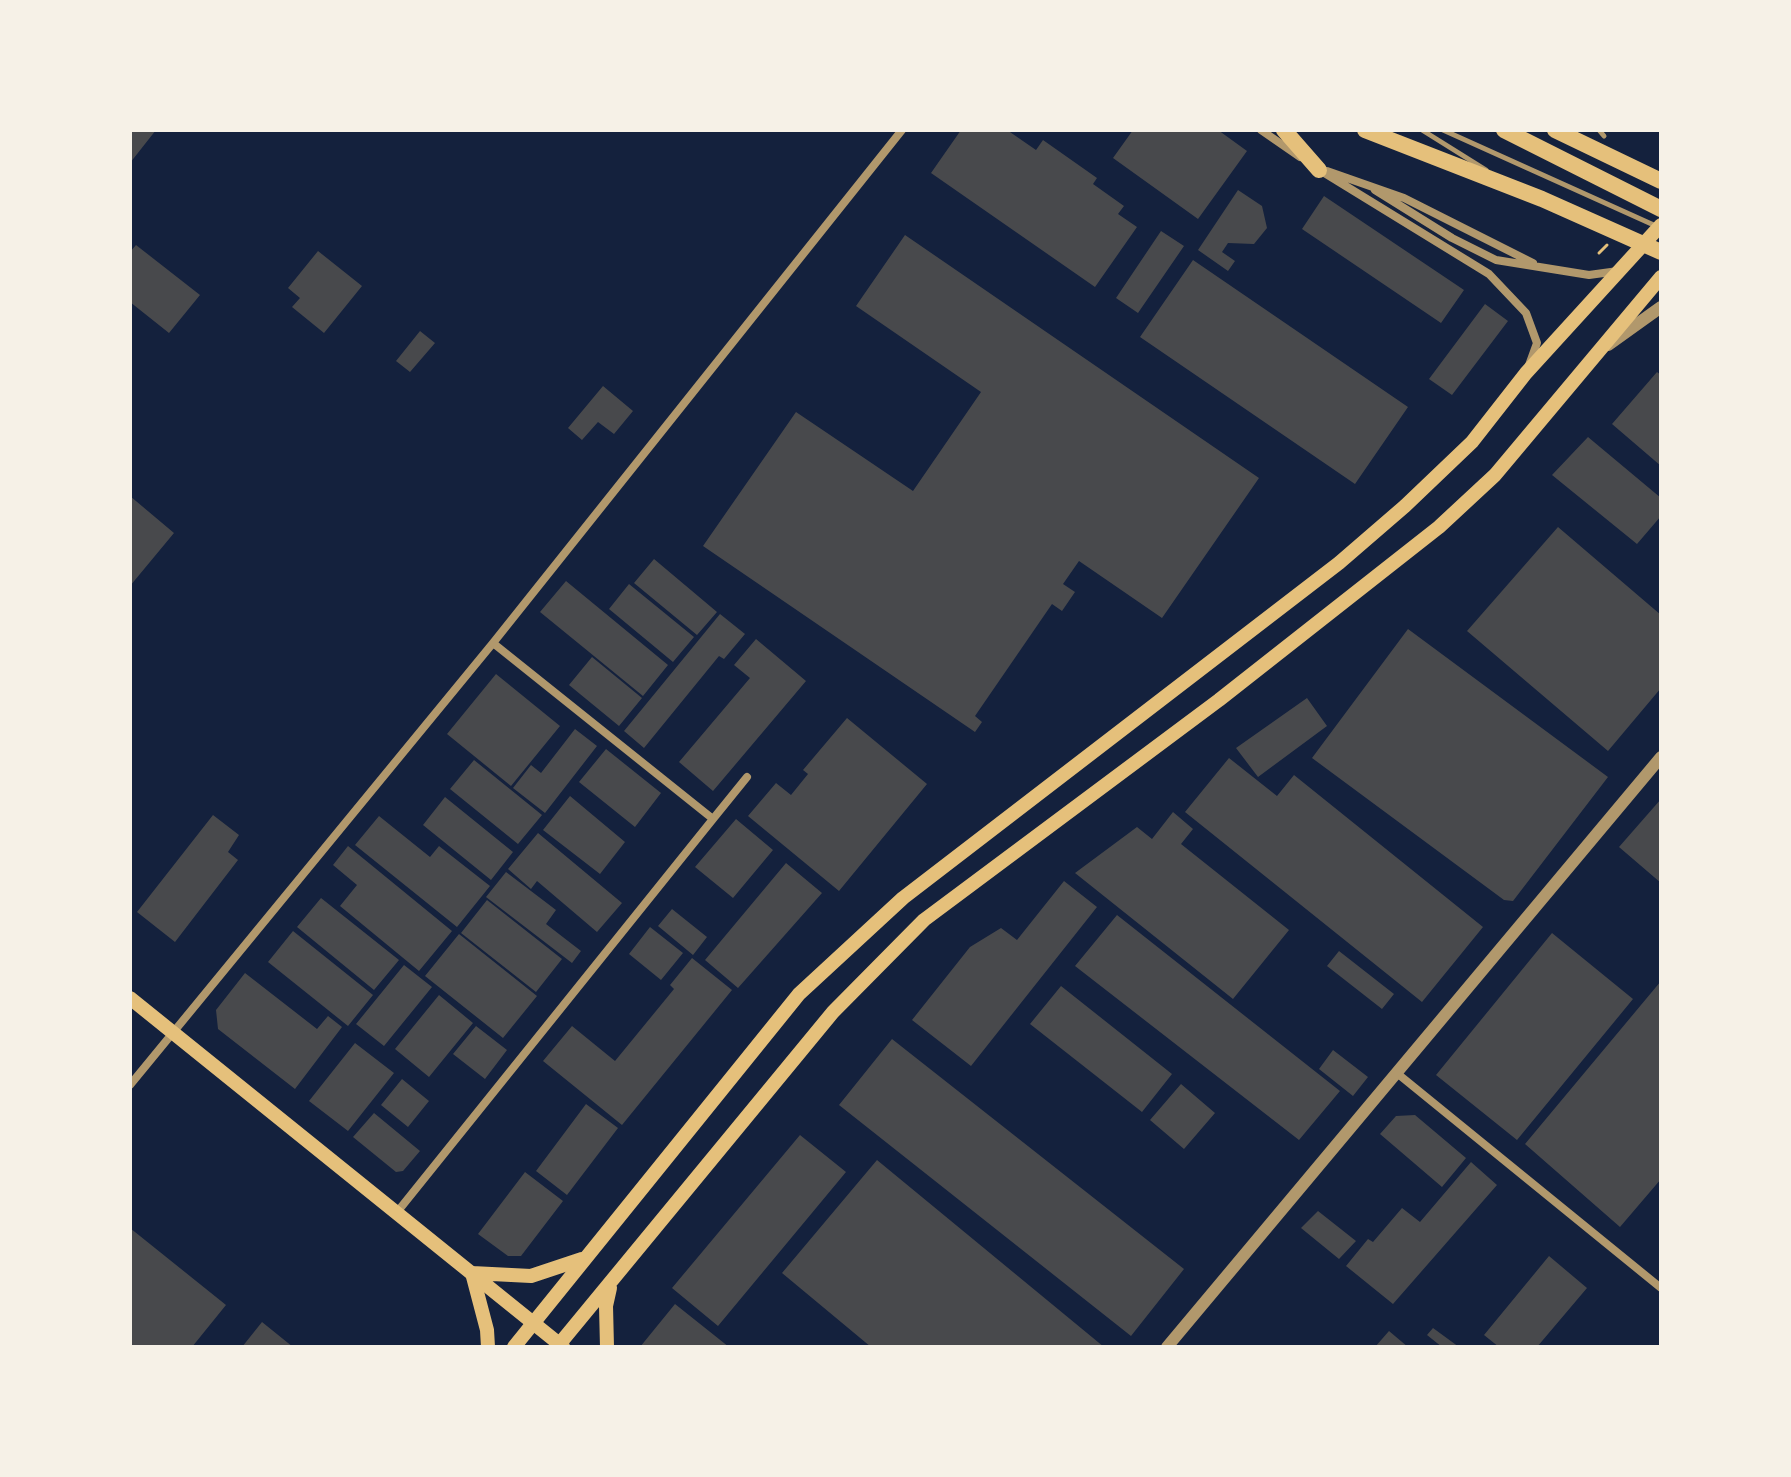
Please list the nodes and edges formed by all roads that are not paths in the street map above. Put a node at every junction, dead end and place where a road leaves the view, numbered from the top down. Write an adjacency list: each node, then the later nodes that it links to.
1 (902, 130): 24 (street)
2 (1261, 130): 11 (street)
3 (1284, 130): 11 (highway)
4 (1365, 130): 14 (highway)
5 (1422, 130): 14 (lane)
6 (1443, 130): 16 (lane)
7 (1504, 130): 15 (highway)
8 (1555, 130): 12 (highway)
9 (1599, 130): 10 (lane)
10 (1604, 136)
11 (1319, 170): 13 (street); 23 (street)
12 (1661, 181)
13 (1375, 190): 18 (street); 18 (street)
14 (1519, 191): 17 (highway)
15 (1661, 209)
16 (1660, 229): 19 (main road)
17 (1661, 252)
18 (1541, 267): 19 (street)
19 (1619, 271): 23 (main road)
20 (1661, 277): 22 (main road)
21 (1661, 307): 22 (street)
22 (1596, 354): 35 (main road)
23 (1526, 373): 33 (main road)
24 (493, 643): 27 (street); 29 (street)
25 (1661, 757): 30 (street)
26 (747, 777): 27 (street)
27 (713, 819): 32 (street)
28 (130, 998): 29 (main road)
29 (172, 1033): 31 (street); 32 (main road)
30 (1398, 1074): 36 (street); 42 (street)
31 (130, 1085)
32 (398, 1211): 34 (main road)
33 (582, 1259): 34 (main road); 37 (main road)
34 (472, 1273): 37 (main road); 39 (main road)
35 (611, 1285): 38 (main road); 41 (main road)
36 (1661, 1288)
37 (532, 1322): 38 (main road); 40 (main road)
38 (560, 1346)
39 (488, 1347)
40 (514, 1347)
41 (607, 1347)
42 (1167, 1347)

